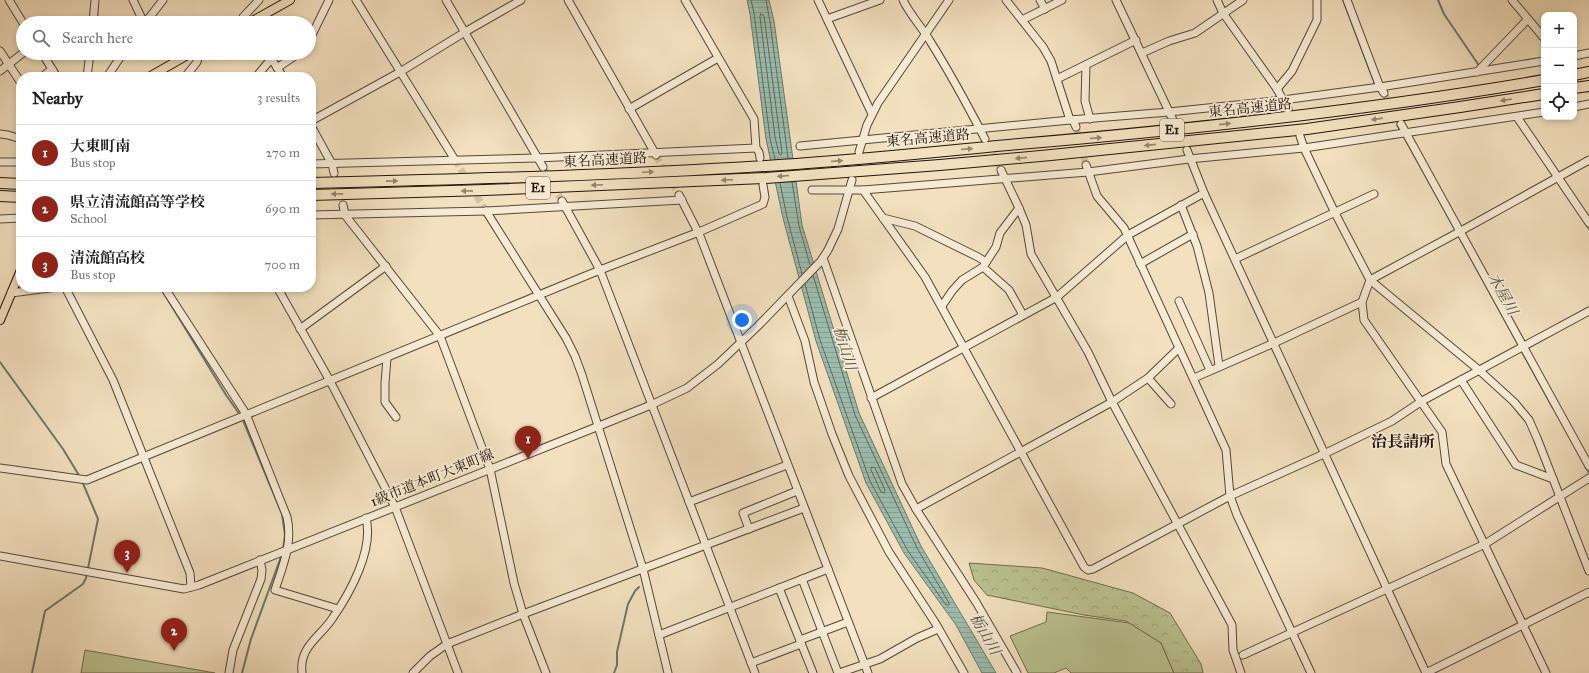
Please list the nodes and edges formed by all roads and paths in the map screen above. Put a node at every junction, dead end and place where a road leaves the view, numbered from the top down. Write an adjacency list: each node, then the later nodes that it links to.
1 (9, 0): 28 (street)
2 (95, 0): 29 (street)
3 (133, 0): 30 (street)
4 (163, 0): 31 (street)
5 (259, 0): 32 (street)
6 (290, 0): 33 (main road)
7 (329, 0): 37 (street)
8 (356, 0): 70 (street)
9 (446, 0): 38 (street)
10 (521, 0): 38 (street)
11 (568, 0): 85 (street)
12 (685, 0): 47 (street)
13 (818, 0): 34 (street)
14 (880, 0): 34 (street)
15 (903, 0): 39 (street)
16 (949, 0): 39 (street)
17 (1006, 0): 36 (street)
18 (1040, 0): 26 (street)
19 (1062, 0): 26 (street)
20 (1116, 0): 41 (street)
21 (1218, 0): 27 (street)
22 (1242, 0): 27 (street)
23 (1317, 0): 79 (street)
24 (1347, 0): 80 (street)
25 (1512, 0): 35 (street)
26 (1045, 9): 36 (street)
27 (1224, 13): 43 (street); 79 (street)
28 (19, 16)
29 (94, 16)
30 (141, 16)
31 (150, 16)
32 (244, 16)
33 (261, 16)
34 (827, 19): 89 (street)
35 (1528, 19): 40 (street); 71 (street)
36 (1022, 20): 75 (street)
37 (316, 27)
38 (465, 32): 70 (street); 111 (street)
39 (925, 34): 89 (street); 97 (street)
40 (1541, 34)
41 (1136, 40): 43 (street); 58 (street)
42 (0, 51): 57 (street)
43 (1142, 53): 87 (street)
44 (1589, 53): 45 (street)
45 (1577, 55)
46 (16, 58): 57 (street)
47 (718, 58): 85 (street); 106 (street)
48 (46, 60): 60 (street)
49 (89, 60): 64 (street)
50 (118, 60): 65 (street)
51 (176, 60): 66 (main road)
52 (197, 60): 67 (street)
53 (268, 60): 68 (street)
54 (273, 60): 59 (street)
55 (289, 60): 59 (street)
56 (1541, 61): 71 (street)
57 (8, 64): 61 (street); 74 (street)
58 (1086, 64): 75 (street); 92 (street)
59 (277, 68): 69 (street)
60 (52, 69): 62 (street); 63 (street)
61 (0, 71)
62 (48, 72)
63 (54, 72)
64 (88, 72)
65 (110, 72)
66 (157, 72)
67 (189, 72)
68 (259, 72)
69 (280, 72)
70 (400, 72): 91 (street); 113 (street)
71 (1477, 72): 80 (street)
72 (1589, 72): 73 (highway)
73 (1577, 74)
74 (16, 76)
75 (1057, 79): 93 (street)
76 (1541, 81): 117 (highway, 東名高速道路 / E1, one-way to 76)
77 (1589, 86): 78 (highway)
78 (1577, 88)
79 (1277, 89): 82 (street)
80 (1379, 89): 82 (street)
81 (1541, 94): 127 (highway, 東名高速道路 / E1, one-way to 127)
82 (1284, 100): 86 (street); 87 (street)
83 (1589, 104): 84 (street)
84 (1577, 106)
85 (629, 109): 110 (street)
86 (1288, 109)
87 (1169, 112): 92 (street); 94 (street)
88 (1541, 113): 90 (street)
89 (872, 114): 103 (street)
90 (1517, 117): 99 (street); 124 (street)
91 (316, 118)
92 (1090, 119): 93 (street)
93 (1071, 120): 96 (street); 97 (street)
94 (1173, 120)
95 (1401, 124): 99 (street)
96 (1076, 128)
97 (980, 129): 103 (street); 104 (street)
98 (0, 134): 102 (street)
99 (1402, 134): 107 (street); 152 (street)
100 (316, 135): 119 (street)
101 (1300, 136): 107 (street)
102 (16, 137)
103 (862, 139): 105 (street); 109 (street)
104 (986, 139)
105 (800, 146)
106 (756, 148): 110 (street); 117 (street)
107 (1304, 148): 112 (street); 144 (street)
108 (1187, 150): 112 (street)
109 (859, 152)
110 (655, 154): 111 (street)
111 (538, 158): 113 (street); 120 (street)
112 (1189, 159): 121 (street); 134 (street)
113 (455, 160): 119 (street)
114 (1589, 160): 124 (street)
115 (0, 162): 116 (street)
116 (16, 162)
117 (762, 162): 129 (highway, 東名高速道路 / E1, one-way to 117)
118 (316, 164): 119 (street)
119 (332, 164): 123 (street)
120 (543, 168)
121 (1087, 168): 125 (street); 154 (street)
122 (1001, 170): 125 (street)
123 (334, 173)
124 (1558, 177): 150 (street); 152 (street)
125 (1005, 178): 133 (street); 142 (street)
126 (852, 180): 132 (street, 1級市道本町大東町線)
127 (765, 181): 136 (highway, 東名高速道路 / E1, one-way to 136); 151 (street)
128 (0, 183): 130 (highway)
129 (316, 183)
130 (16, 184)
131 (812, 190): 132 (street)
132 (849, 190): 133 (street); 155 (street, 1級市道本町大東町線)
133 (863, 190): 148 (street)
134 (1204, 193): 141 (street); 156 (street)
135 (1374, 194): 144 (street)
136 (316, 195)
137 (0, 196): 138 (highway)
138 (16, 196)
139 (564, 204): 143 (street); 151 (street); 160 (street)
140 (343, 205): 146 (street)
141 (1181, 205): 153 (street); 154 (street)
142 (1019, 208): 158 (street); 170 (street)
143 (486, 210): 146 (street); 169 (street)
144 (1335, 213): 156 (street); 162 (street)
145 (316, 215): 146 (street)
146 (345, 215): 159 (street)
147 (16, 218): 149 (street)
148 (883, 218): 158 (street); 173 (street)
149 (0, 219)
150 (1589, 223)
151 (699, 232): 160 (street); 179 (street)
152 (1458, 233): 162 (street); 183 (street)
153 (1193, 234): 157 (street); 185 (street)
154 (1128, 235): 157 (street); 170 (street)
155 (822, 259): 168 (street, 1級市道本町大東町線); 192 (street)
156 (1235, 259): 180 (street)
157 (1140, 264): 182 (street)
158 (985, 265): 173 (street); 175 (street)
159 (386, 266): 177 (street); 178 (street)
160 (600, 270): 169 (street); 196 (street)
161 (16, 280): 164 (main road)
162 (1370, 280): 172 (street); 187 (street)
163 (16, 291): 164 (street)
164 (10, 292): 176 (main road)
165 (68, 292): 202 (street)
166 (167, 292): 197 (street)
167 (280, 292): 177 (street)
168 (790, 295): 179 (street, 1級市道本町大東町線); 237 (street)
169 (539, 296): 178 (street); 199 (street)
170 (1057, 297): 175 (street); 194 (street)
171 (1179, 301): 186 (street)
172 (1362, 302): 180 (street); 193 (street)
173 (942, 306): 181 (street)
174 (1589, 311): 183 (street)
175 (1023, 315): 181 (street)
176 (0, 320)
177 (300, 329): 191 (street)
178 (440, 336): 184 (street); 206 (street)
179 (741, 342): 196 (street, 1級市道本町大東町線); 203 (street)
180 (1274, 344): 185 (street); 201 (street)
181 (965, 347): 192 (street); 200 (street)
182 (1180, 348): 188 (street); 189 (street)
183 (1522, 348): 187 (street); 204 (street)
184 (387, 358): 191 (street); 198 (street)
185 (1219, 366): 186 (street)
186 (1210, 370): 189 (street)
187 (1480, 371): 190 (street); 208 (street)
188 (1148, 378): 194 (street); 195 (street)
189 (1194, 378): 210 (street)
190 (1461, 380): 193 (street); 208 (street)
191 (330, 381): 197 (street); 213 (street)
192 (871, 398): 215 (street)
193 (1422, 401): 201 (street); 219 (street)
194 (1112, 402): 200 (street); 217 (street)
195 (1171, 404)
196 (652, 405): 199 (street, 1級市道本町大東町線); 212 (street)
197 (246, 414): 202 (street); 221 (street)
198 (396, 417)
199 (599, 426): 206 (street, 1級市道本町大東町線); 224 (street)
200 (1021, 451): 215 (street); 217 (street)
201 (1326, 453): 210 (street); 230 (street)
202 (144, 456): 205 (street); 228 (street)
203 (787, 465): 209 (street); 212 (street)
204 (1589, 466)
205 (0, 468)
206 (490, 469): 213 (street, 1級市道本町大東町線); 234 (street)
207 (1589, 478): 211 (street)
208 (1553, 479): 211 (street)
209 (797, 491): 214 (street); 218 (street)
210 (1230, 496): 217 (street); 239 (street)
211 (1559, 496): 219 (street); 226 (street)
212 (689, 502): 220 (street)
213 (395, 507): 216 (street, 1級市道本町大東町線); 242 (street)
214 (804, 508): 218 (street); 225 (street)
215 (916, 509): 257 (street)
216 (366, 518): 221 (street, 1級市道本町大東町線); 233 (street)
217 (1178, 524): 258 (street)
218 (749, 529): 220 (street)
219 (1485, 544): 230 (street); 236 (street)
220 (705, 545): 224 (street); 232 (street)
221 (288, 549): 223 (street, 1級市道本町大東町線); 233 (street)
222 (0, 556): 228 (street)
223 (260, 560): 228 (street, 1級市道本町大東町線); 246 (street)
224 (643, 569): 234 (street); 240 (street)
225 (828, 569): 227 (street); 235 (street)
226 (1589, 571)
227 (802, 579): 229 (street); 238 (street)
228 (192, 587)
229 (780, 588): 232 (street); 241 (street)
230 (1387, 589): 239 (street); 260 (street)
231 (1589, 592): 236 (street)
232 (729, 607): 240 (street); 245 (street)
233 (338, 610): 247 (street)
234 (523, 614): 242 (street); 250 (street)
235 (848, 622): 238 (street); 244 (street)
236 (1522, 625): 260 (street); 261 (street)
237 (938, 629): 244 (street); 256 (street)
238 (822, 632): 241 (street); 254 (street)
239 (1291, 632): 243 (street); 259 (street)
240 (659, 635): 251 (street)
241 (801, 642): 245 (street); 253 (street)
242 (447, 644): 248 (street); 249 (street)
243 (1243, 655)
244 (864, 663): 254 (street); 255 (street)
245 (751, 664): 252 (street)
246 (229, 673)
247 (302, 673)
248 (413, 673)
249 (458, 673)
250 (546, 673)
251 (668, 673)
252 (755, 673)
253 (813, 673)
254 (839, 673)
255 (868, 673)
256 (964, 673)
257 (1017, 673)
258 (1241, 673)
259 (1311, 673)
260 (1426, 673)
261 (1546, 673)

